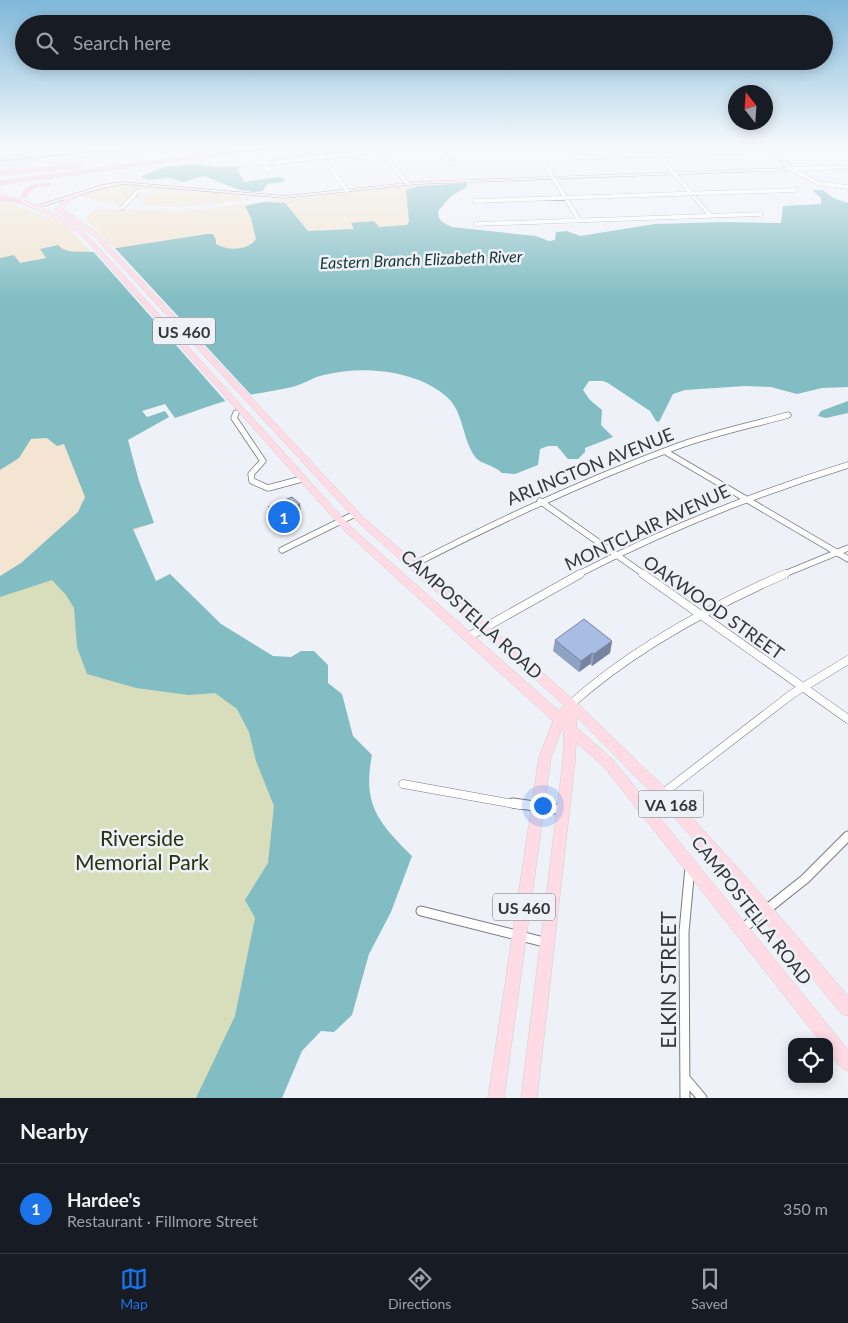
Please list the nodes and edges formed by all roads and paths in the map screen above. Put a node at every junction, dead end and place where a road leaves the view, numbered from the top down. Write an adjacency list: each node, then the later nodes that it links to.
1 (9, 197): 9 (highway)
2 (18, 197): 9 (main road, US 460)
3 (70, 197): 11 (street)
4 (73, 197): 14 (main road)
5 (132, 197): 13 (street)
6 (585, 197): 8 (street)
7 (694, 197): 16 (street)
8 (566, 198): 10 (street); 17 (street)
9 (22, 199): 11 (main road, US 460); 12 (main road, US 460)
10 (475, 201)
11 (44, 204): 12 (street); 14 (main road, US 460)
12 (36, 207): 23 (main road, CAMPOSTELLA ROAD / US 460)
13 (122, 208)
14 (60, 210): 26 (main road, CAMPOSTELLA ROAD / US 460)
15 (761, 214): 16 (street)
16 (710, 215): 17 (street)
17 (578, 220): 18 (street)
18 (476, 224)
19 (236, 413): 23 (street)
20 (788, 416): 21 (street, ARLINGTON AVENUE)
21 (666, 452): 24 (street); 25 (street, ARLINGTON AVENUE)
22 (848, 465): 24 (street, MONTCLAIR AVENUE)
23 (302, 479): 27 (main road, CAMPOSTELLA ROAD / US 460)
24 (745, 498): 30 (street); 31 (street, MONTCLAIR AVENUE)
25 (540, 501): 31 (street, OAKWOOD STREET); 33 (street, ARLINGTON AVENUE)
26 (355, 514): 27 (street); 33 (main road, CAMPOSTELLA ROAD / US 460)
27 (340, 521): 29 (street); 36 (main road, CAMPOSTELLA ROAD / US 460)
28 (848, 548): 30 (street)
29 (282, 550)
30 (836, 552): 32 (street); 34 (street)
31 (615, 555): 34 (street, OAKWOOD STREET); 35 (street, MONTCLAIR AVENUE)
32 (848, 559)
33 (411, 566): 35 (main road, CAMPOSTELLA ROAD / US 460)
34 (700, 615): 38 (street, OAKWOOD STREET); 39 (street)
35 (483, 628): 36 (street, MONTCLAIR AVENUE); 39 (main road, CAMPOSTELLA ROAD / US 460)
36 (468, 637): 41 (main road, CAMPOSTELLA ROAD / US 460)
37 (848, 660): 38 (street)
38 (802, 687): 40 (street, OAKWOOD STREET); 43 (street)
39 (571, 704): 41 (main road, US 460); 43 (main road, CAMPOSTELLA ROAD / VA 168)
40 (848, 718)
41 (565, 724): 44 (main road, US 460); 45 (main road, US 460); 47 (main road, CAMPOSTELLA ROAD / VA 168)
42 (403, 784): 44 (street)
43 (662, 794): 48 (main road, CAMPOSTELLA ROAD / VA 168)
44 (538, 808): 45 (street); 51 (main road, US 460)
45 (563, 810): 52 (main road, US 460)
46 (848, 836): 48 (street)
47 (690, 863): 50 (main road, CAMPOSTELLA ROAD / VA 168); 55 (street, ELKIN STREET)
48 (766, 910): 50 (street); 53 (main road, CAMPOSTELLA ROAD / VA 168)
49 (421, 911): 51 (street)
50 (742, 929): 54 (main road, CAMPOSTELLA ROAD / VA 168)
51 (520, 936): 52 (street); 56 (main road, US 460)
52 (548, 943): 57 (main road, US 460)
53 (848, 1008)
54 (848, 1064)
55 (685, 1078): 58 (street, ELKIN STREET); 59 (street)
56 (496, 1098)
57 (529, 1098)
58 (685, 1098)
59 (702, 1098)

